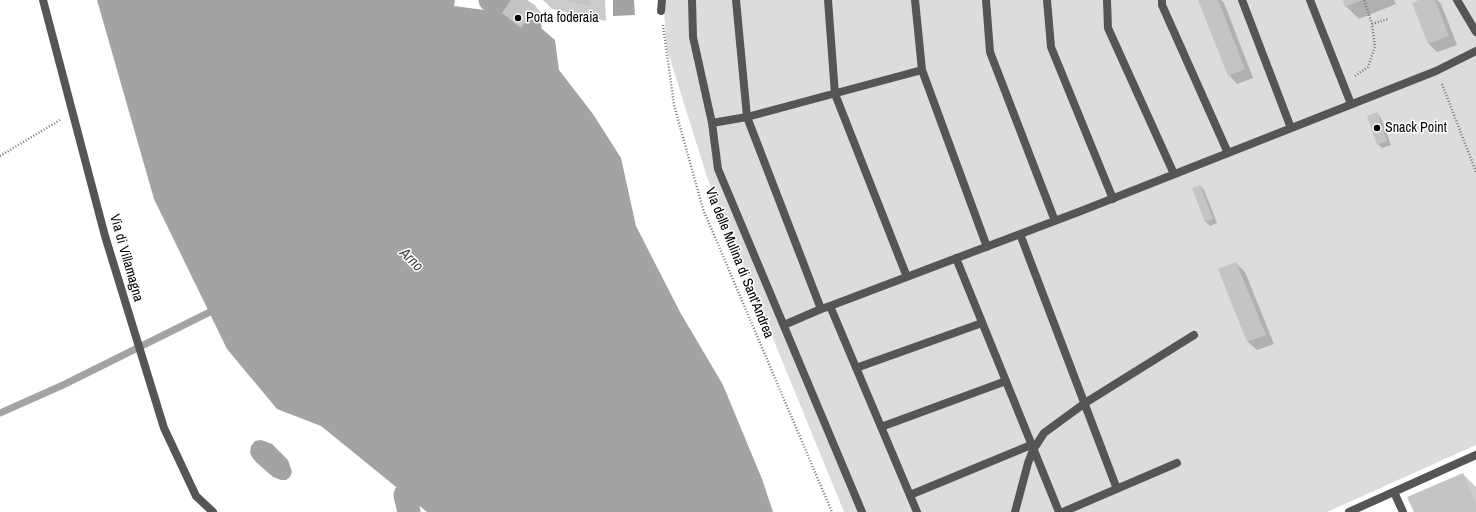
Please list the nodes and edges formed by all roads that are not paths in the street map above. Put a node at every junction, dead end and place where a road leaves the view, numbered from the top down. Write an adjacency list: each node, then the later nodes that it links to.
1 (42, 0): 46 (street, Via di Villamagna)
2 (662, 0): 14 (street)
3 (692, 0): 21 (street)
4 (736, 0): 20 (street)
5 (828, 0): 18 (street)
6 (915, 0): 17 (street)
7 (986, 0): 26 (street)
8 (1046, 0): 25 (street)
9 (1107, 0): 24 (street)
10 (1162, 0): 23 (street)
11 (1242, 0): 22 (street)
12 (1310, 0): 19 (street)
13 (1457, 0): 15 (street)
14 (661, 11)
15 (1476, 32)
16 (1476, 51): 19 (street)
17 (922, 70): 18 (street); 28 (street)
18 (835, 94): 20 (street); 30 (street)
19 (1351, 104): 22 (street)
20 (746, 117): 21 (street); 32 (street)
21 (712, 123): 34 (street)
22 (1291, 128): 23 (street)
23 (1228, 153): 24 (street)
24 (1174, 174): 25 (street)
25 (1113, 199): 26 (street)
26 (1055, 221): 27 (street)
27 (1020, 234): 28 (street); 38 (street)
28 (987, 247): 29 (street)
29 (956, 258): 30 (street); 33 (street)
30 (907, 277): 31 (street)
31 (830, 306): 32 (street); 36 (street)
32 (821, 309): 34 (street)
33 (982, 323): 36 (street); 37 (street)
34 (784, 325): 47 (street)
35 (1194, 335): 38 (street)
36 (856, 368): 39 (street)
37 (1006, 381): 39 (street); 40 (street)
38 (1085, 403): 40 (street); 43 (street)
39 (881, 427): 45 (street)
40 (1032, 447): 45 (street); 49 (street); 50 (street)
41 (1476, 455): 44 (street)
42 (1177, 462): 43 (street)
43 (1117, 489): 51 (street)
44 (1394, 492): 52 (street); 53 (street)
45 (910, 494): 48 (street)
46 (213, 512)
47 (862, 512)
48 (917, 512)
49 (1015, 512)
50 (1059, 512)
51 (1062, 512)
52 (1349, 512)
53 (1403, 512)

